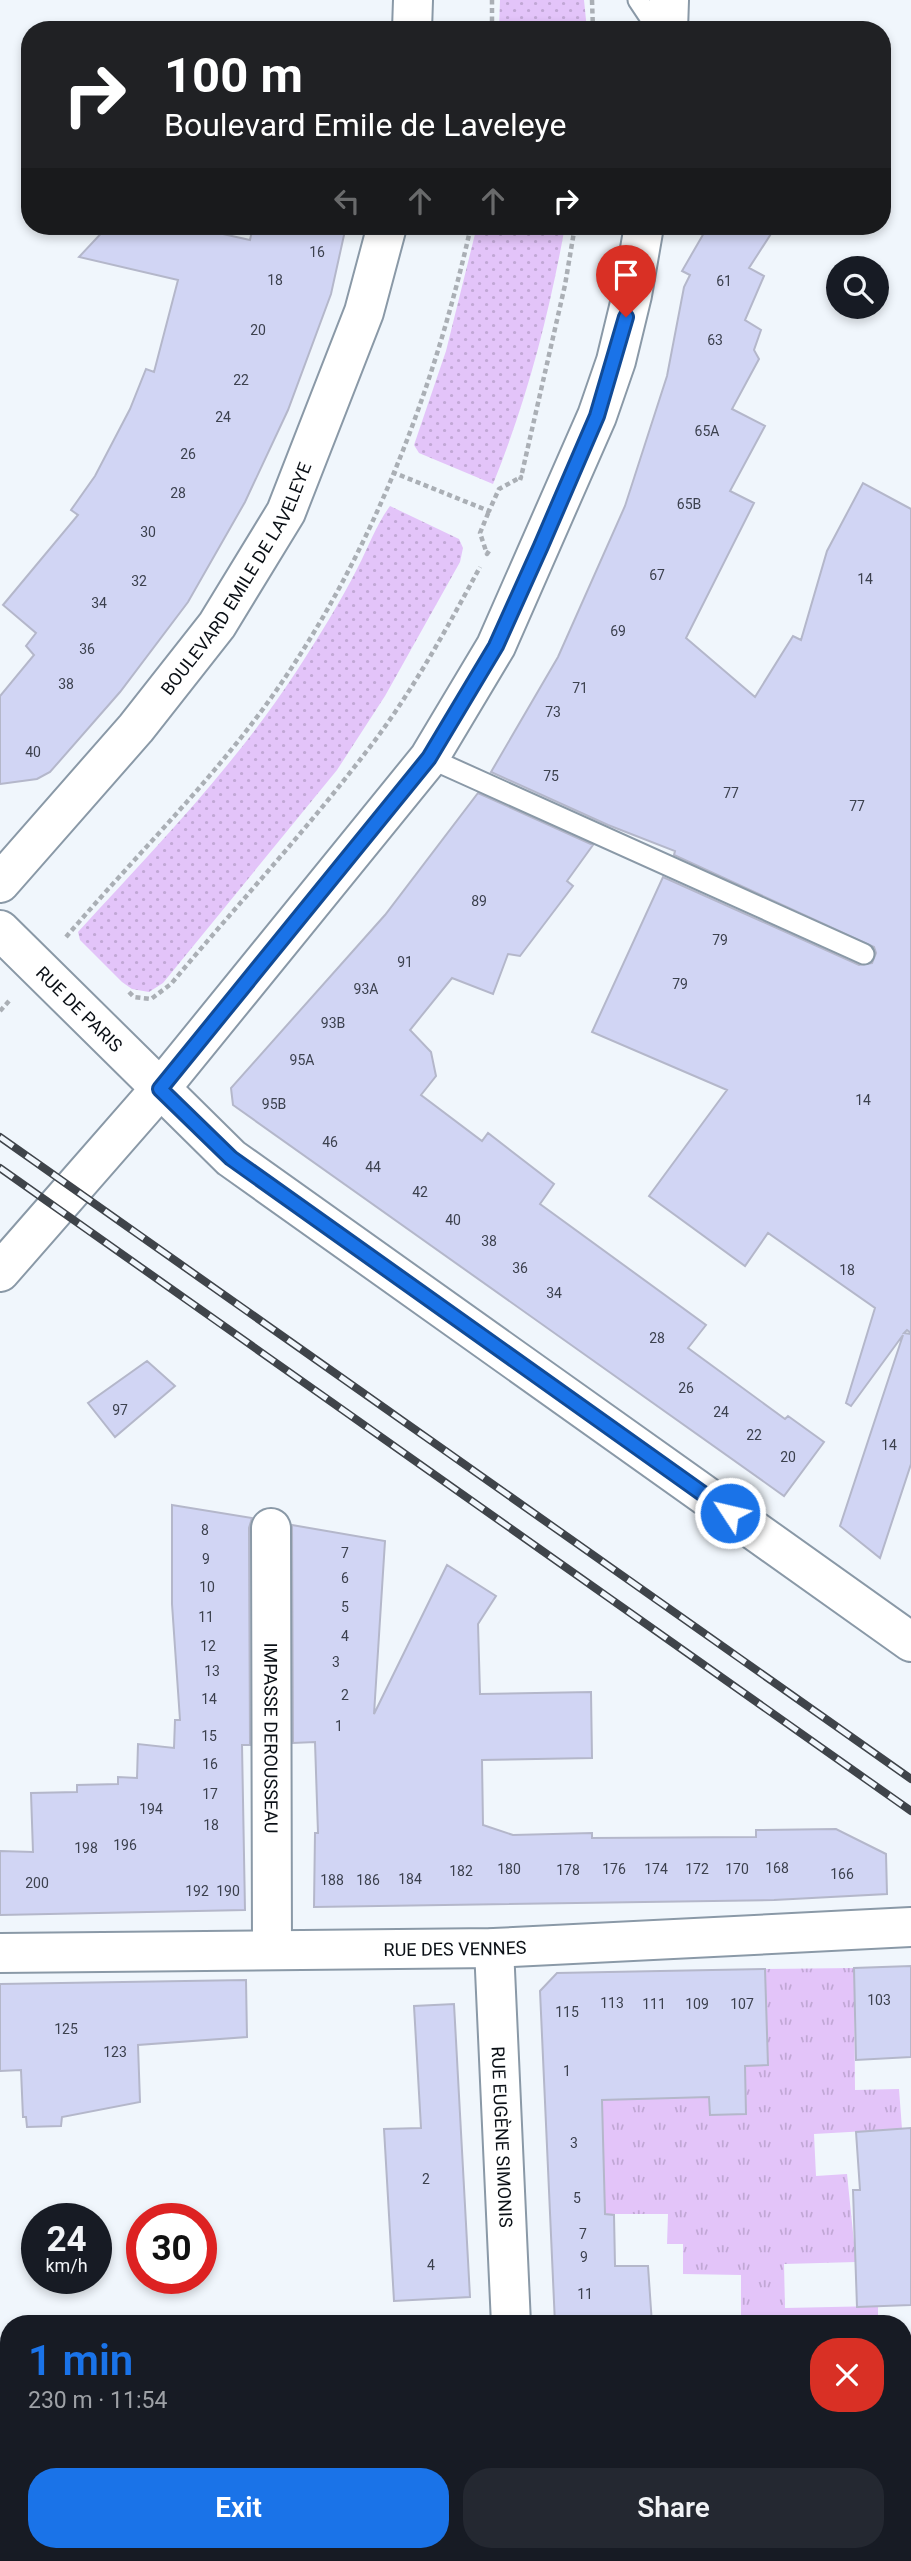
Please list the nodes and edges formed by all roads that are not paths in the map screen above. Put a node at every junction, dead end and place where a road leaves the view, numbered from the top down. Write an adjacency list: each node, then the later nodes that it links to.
1 (413, 0): 4 (street)
2 (638, 0): 5 (lane)
3 (669, 0): 6 (street)
4 (412, 21)
5 (652, 21)
6 (668, 21)
7 (385, 235): 10 (street, BOULEVARD EMILE DE LAVELEYE)
8 (642, 235): 9 (street)
9 (429, 758): 12 (lane); 13 (street)
10 (0, 883)
11 (0, 930): 13 (street, RUE DE PARIS)
12 (864, 954)
13 (160, 1089): 14 (street); 16 (street, RUE DE PARIS)
14 (0, 1272)
15 (271, 1528): 19 (street, IMPASSE DEROUSSEAU)
16 (911, 1642)
17 (911, 1927): 18 (street, RUE DES VENNES)
18 (494, 1948): 19 (street, RUE DES VENNES); 21 (street, RUE EUGÈNE SIMONIS)
19 (272, 1949): 20 (street, RUE DES VENNES)
20 (0, 1953)
21 (511, 2315)

